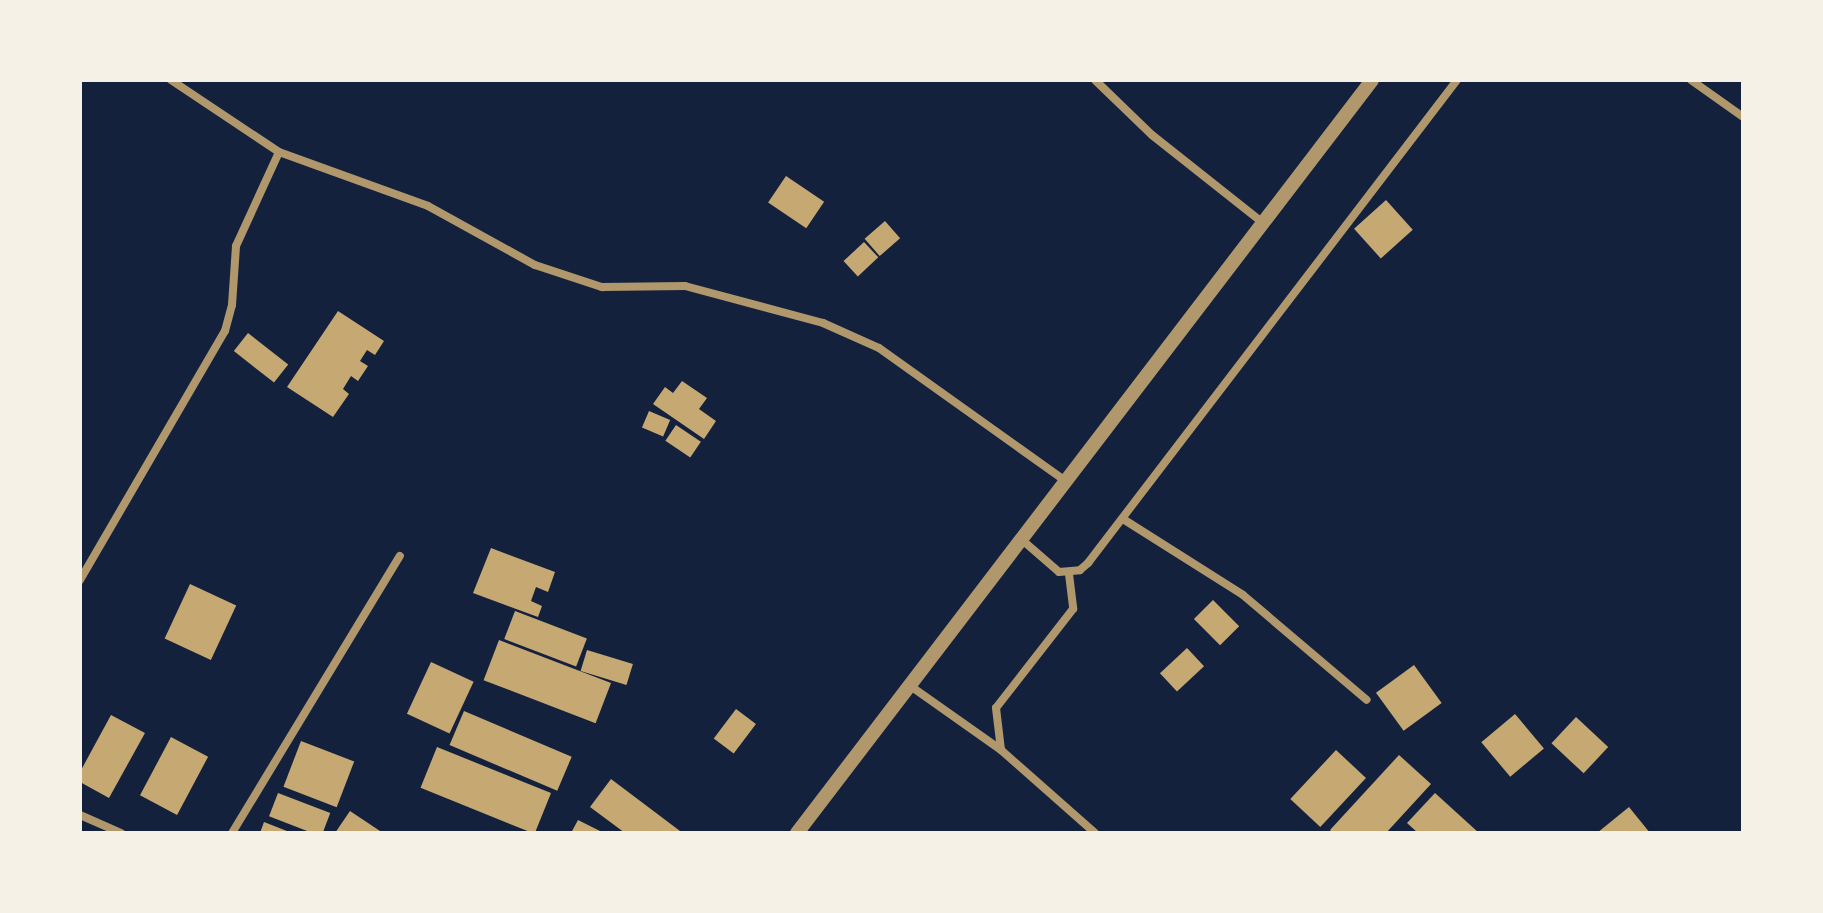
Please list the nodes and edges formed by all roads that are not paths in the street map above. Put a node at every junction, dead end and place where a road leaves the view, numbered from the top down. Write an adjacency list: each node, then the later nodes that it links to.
1 (171, 80): 7 (street)
2 (1095, 80): 8 (street)
3 (1372, 80): 8 (street)
4 (1457, 80): 10 (street)
5 (1691, 80): 6 (street)
6 (1743, 117)
7 (279, 152): 9 (street); 14 (street)
8 (1263, 223): 9 (street)
9 (1064, 480): 11 (street)
10 (1123, 519): 13 (street); 16 (street)
11 (1020, 539): 13 (street); 15 (street)
12 (400, 556): 20 (street)
13 (1069, 574): 17 (street)
14 (80, 580)
15 (909, 685): 17 (street); 21 (street)
16 (1367, 700)
17 (1001, 750): 22 (street)
18 (80, 815): 19 (street)
19 (121, 833)
20 (232, 833)
21 (797, 833)
22 (1095, 833)

